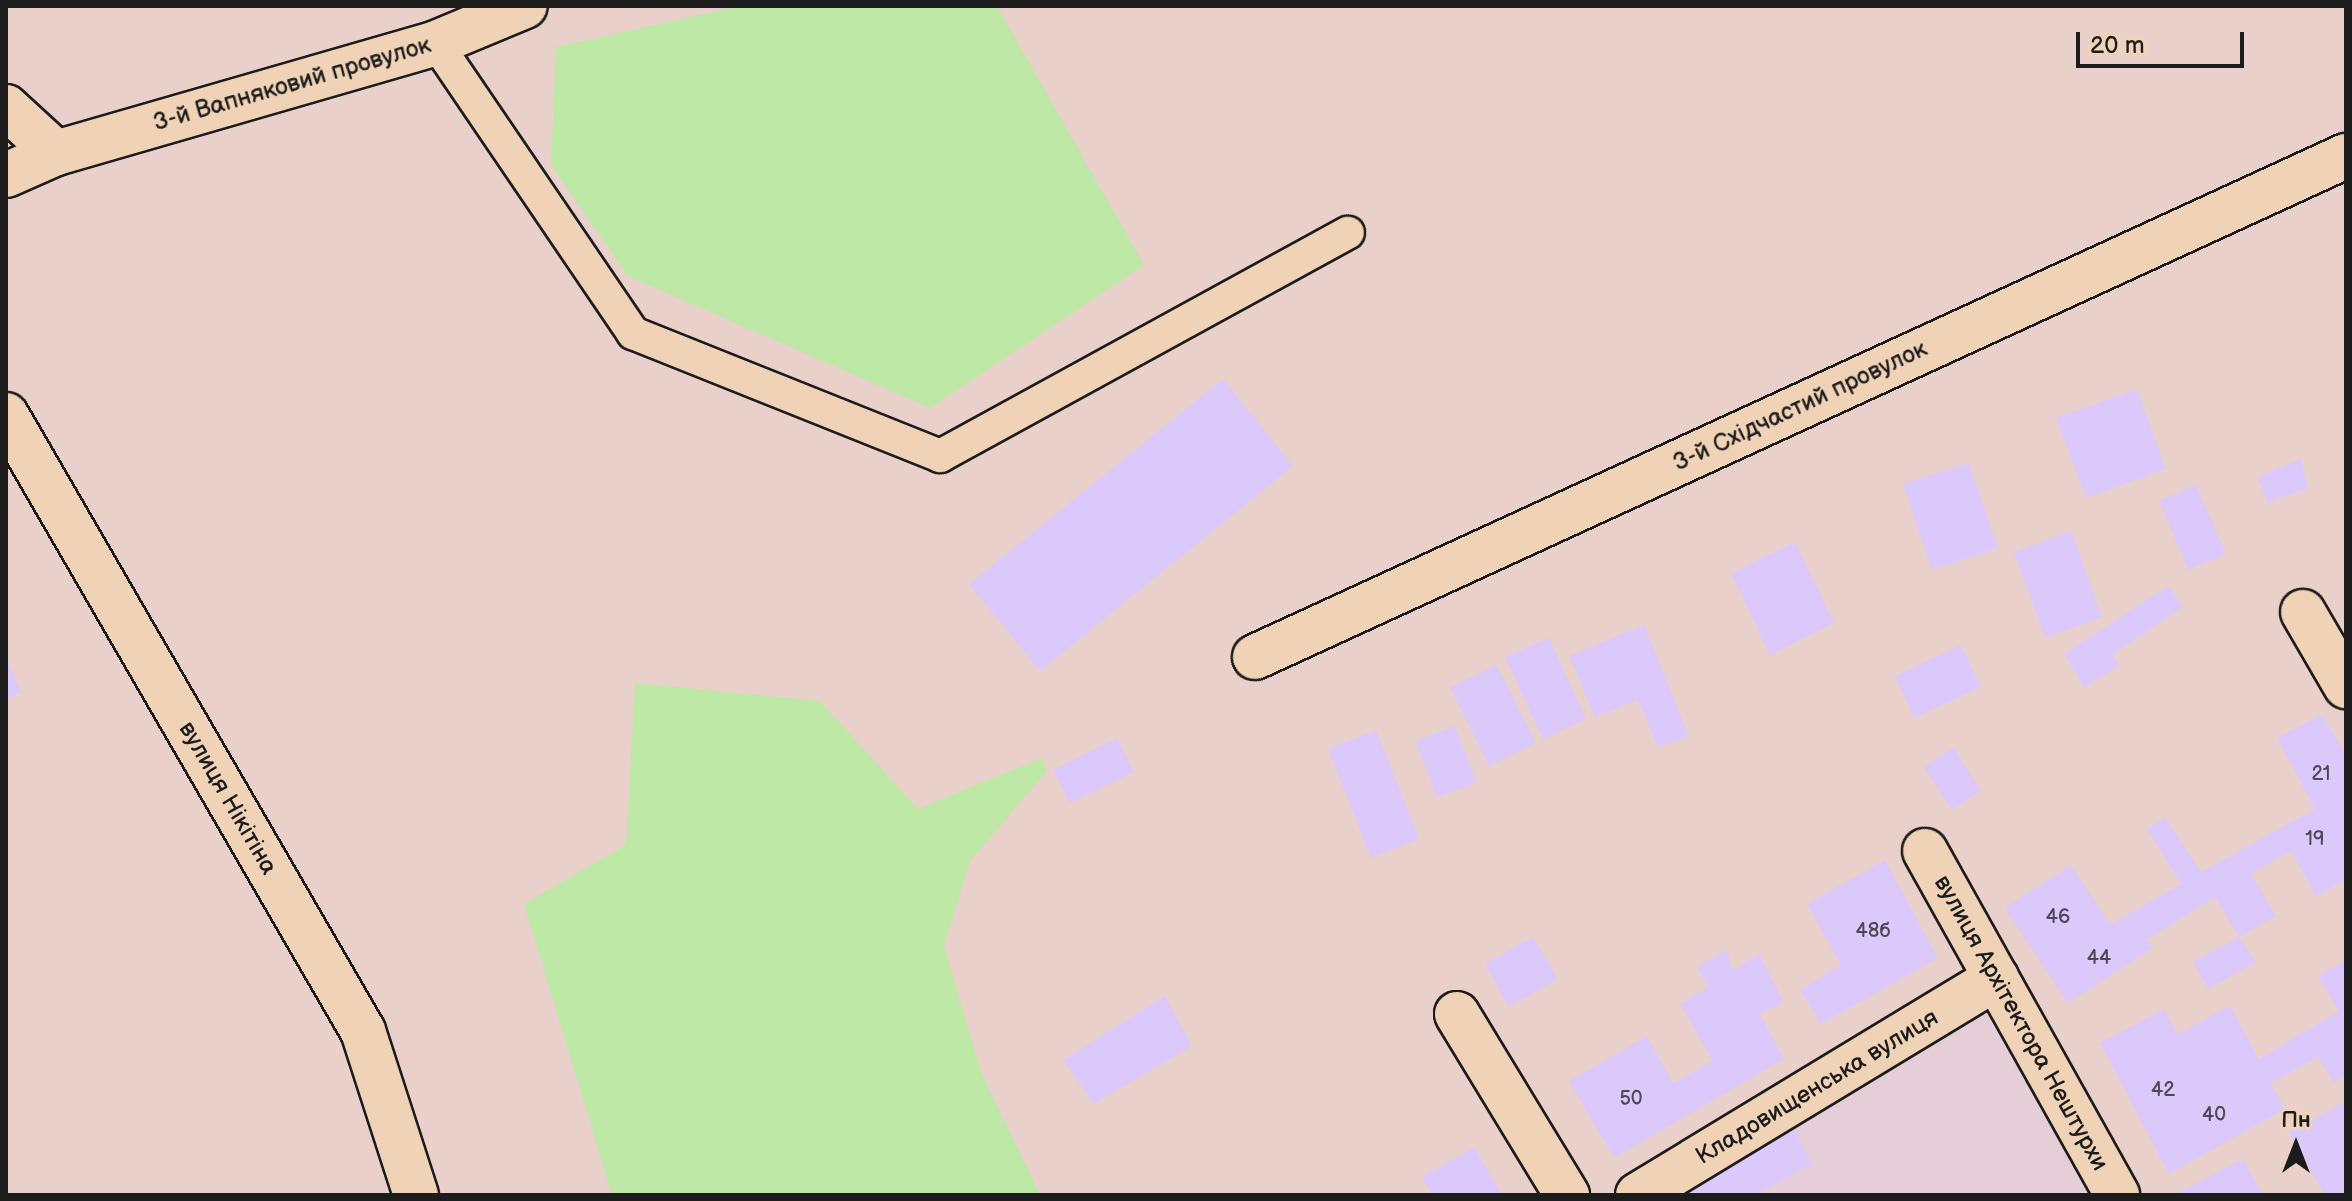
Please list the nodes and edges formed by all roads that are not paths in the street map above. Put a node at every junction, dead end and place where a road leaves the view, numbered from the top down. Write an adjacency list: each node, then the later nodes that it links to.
1 (521, 6): 2 (street, 3-й Вапняковий провулок)
2 (436, 43): 4 (street, 3-й Вапняковий провулок); 7 (lane)
3 (6, 107): 4 (street)
4 (56, 153): 6 (street)
5 (2346, 156): 10 (street, 3-й Східчастий провулок)
6 (6, 175)
7 (1348, 233)
8 (6, 415): 15 (street, вулиця Нікітіна)
9 (2303, 612): 11 (street)
10 (1255, 657)
11 (2346, 686)
12 (1925, 851): 13 (street, вулиця Архітектора Нештурхи)
13 (1996, 978): 17 (street, Кладовищенська вулиця); 18 (street, вулиця Архітектора Нештурхи)
14 (1457, 1014): 16 (street)
15 (416, 1195)
16 (1567, 1195)
17 (1638, 1195)
18 (2117, 1195)

